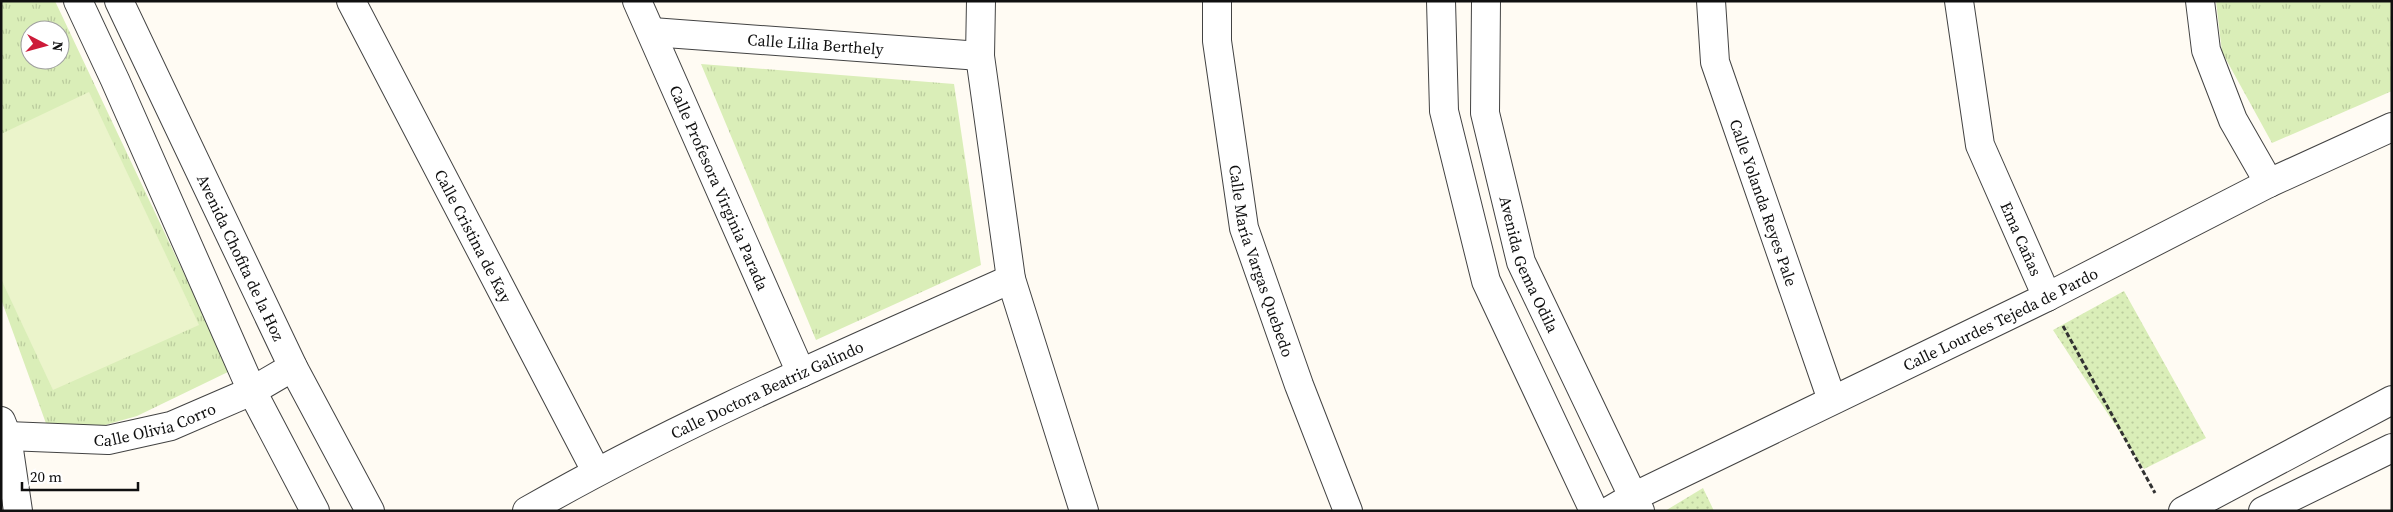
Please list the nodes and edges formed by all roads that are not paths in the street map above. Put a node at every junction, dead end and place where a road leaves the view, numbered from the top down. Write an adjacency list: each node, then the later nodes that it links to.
1 (78, 1): 15 (street)
2 (119, 1): 14 (street, Avenida Chofita de la Hoz)
3 (351, 1): 27 (street, Calle Cristina de Kay)
4 (638, 1): 12 (street, Calle Profesora Virginia Parada)
5 (981, 1): 13 (street)
6 (1217, 1): 34 (street, Calle María Vargas Quebedo)
7 (1442, 1): 35 (street)
8 (1486, 1): 28 (street, Avenida Gema Odila)
9 (1711, 1): 23 (street, Calle Yolanda Reyes Pale)
10 (1959, 1): 19 (street, Ema Cañas)
11 (2200, 1): 17 (street)
12 (652, 32): 13 (street, Calle Lilia Berthely); 21 (street, Calle Profesora Virginia Parada)
13 (980, 56): 18 (street)
14 (149, 63): 15 (street); 20 (street, Avenida Chofita de la Hoz)
15 (115, 80): 22 (street)
16 (2392, 127): 17 (street, Calle Lourdes Tejeda de Pardo)
17 (2269, 183): 19 (street, Calle Lourdes Tejeda de Pardo)
18 (1010, 279): 21 (street, Calle Doctora Beatriz Galindo); 33 (street)
19 (2046, 297): 23 (street, Calle Lourdes Tejeda de Pardo)
20 (293, 367): 22 (street, Calle Olivia Corro); 31 (street, Avenida Chofita de la Hoz)
21 (801, 373): 27 (street, Calle Doctora Beatriz Galindo)
22 (252, 391): 25 (street, Calle Olivia Corro); 30 (street)
23 (1832, 400): 28 (street, Calle Lourdes Tejeda de Pardo)
24 (2392, 400): 37 (street)
25 (4, 428): 29 (street)
26 (2392, 448): 38 (street)
27 (596, 471): 32 (street, Calle Doctora Beatriz Galindo)
28 (1636, 504): 36 (street, Calle Lourdes Tejeda de Pardo)
29 (18, 511)
30 (315, 511)
31 (370, 511)
32 (527, 511)
33 (1084, 511)
34 (1348, 511)
35 (1594, 511)
36 (1609, 511)
37 (2183, 511)
38 (2263, 511)

